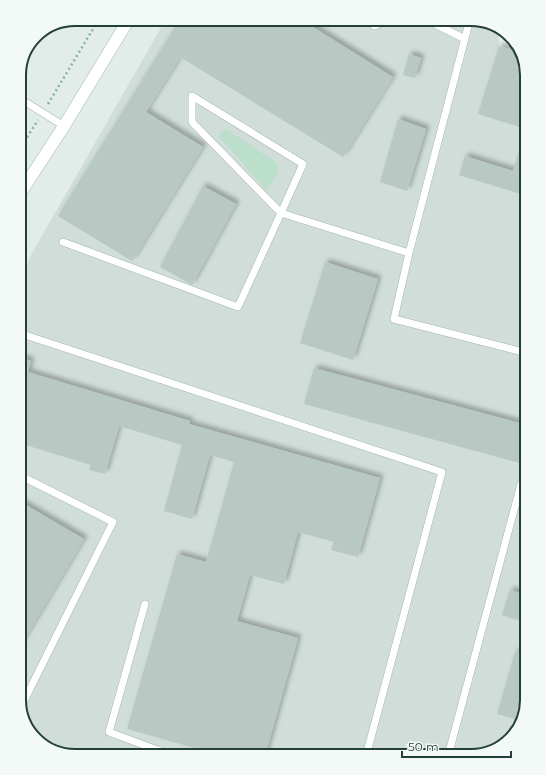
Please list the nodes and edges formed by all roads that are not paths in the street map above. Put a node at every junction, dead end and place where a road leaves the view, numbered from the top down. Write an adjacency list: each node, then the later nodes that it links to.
1 (124, 26): 6 (main road)
2 (439, 26): 4 (lane)
3 (468, 26): 4 (lane)
4 (465, 39): 10 (lane)
5 (26, 102): 6 (lane)
6 (64, 126): 7 (main road)
7 (26, 184)
8 (281, 213): 8 (lane); 9 (lane); 10 (lane)
9 (63, 242)
10 (409, 253): 12 (lane)
11 (26, 335): 18 (lane)
12 (520, 351)
13 (26, 478): 16 (lane)
14 (520, 484): 19 (lane)
15 (145, 604): 17 (lane)
16 (26, 697)
17 (154, 749)
18 (368, 749)
19 (450, 749)

